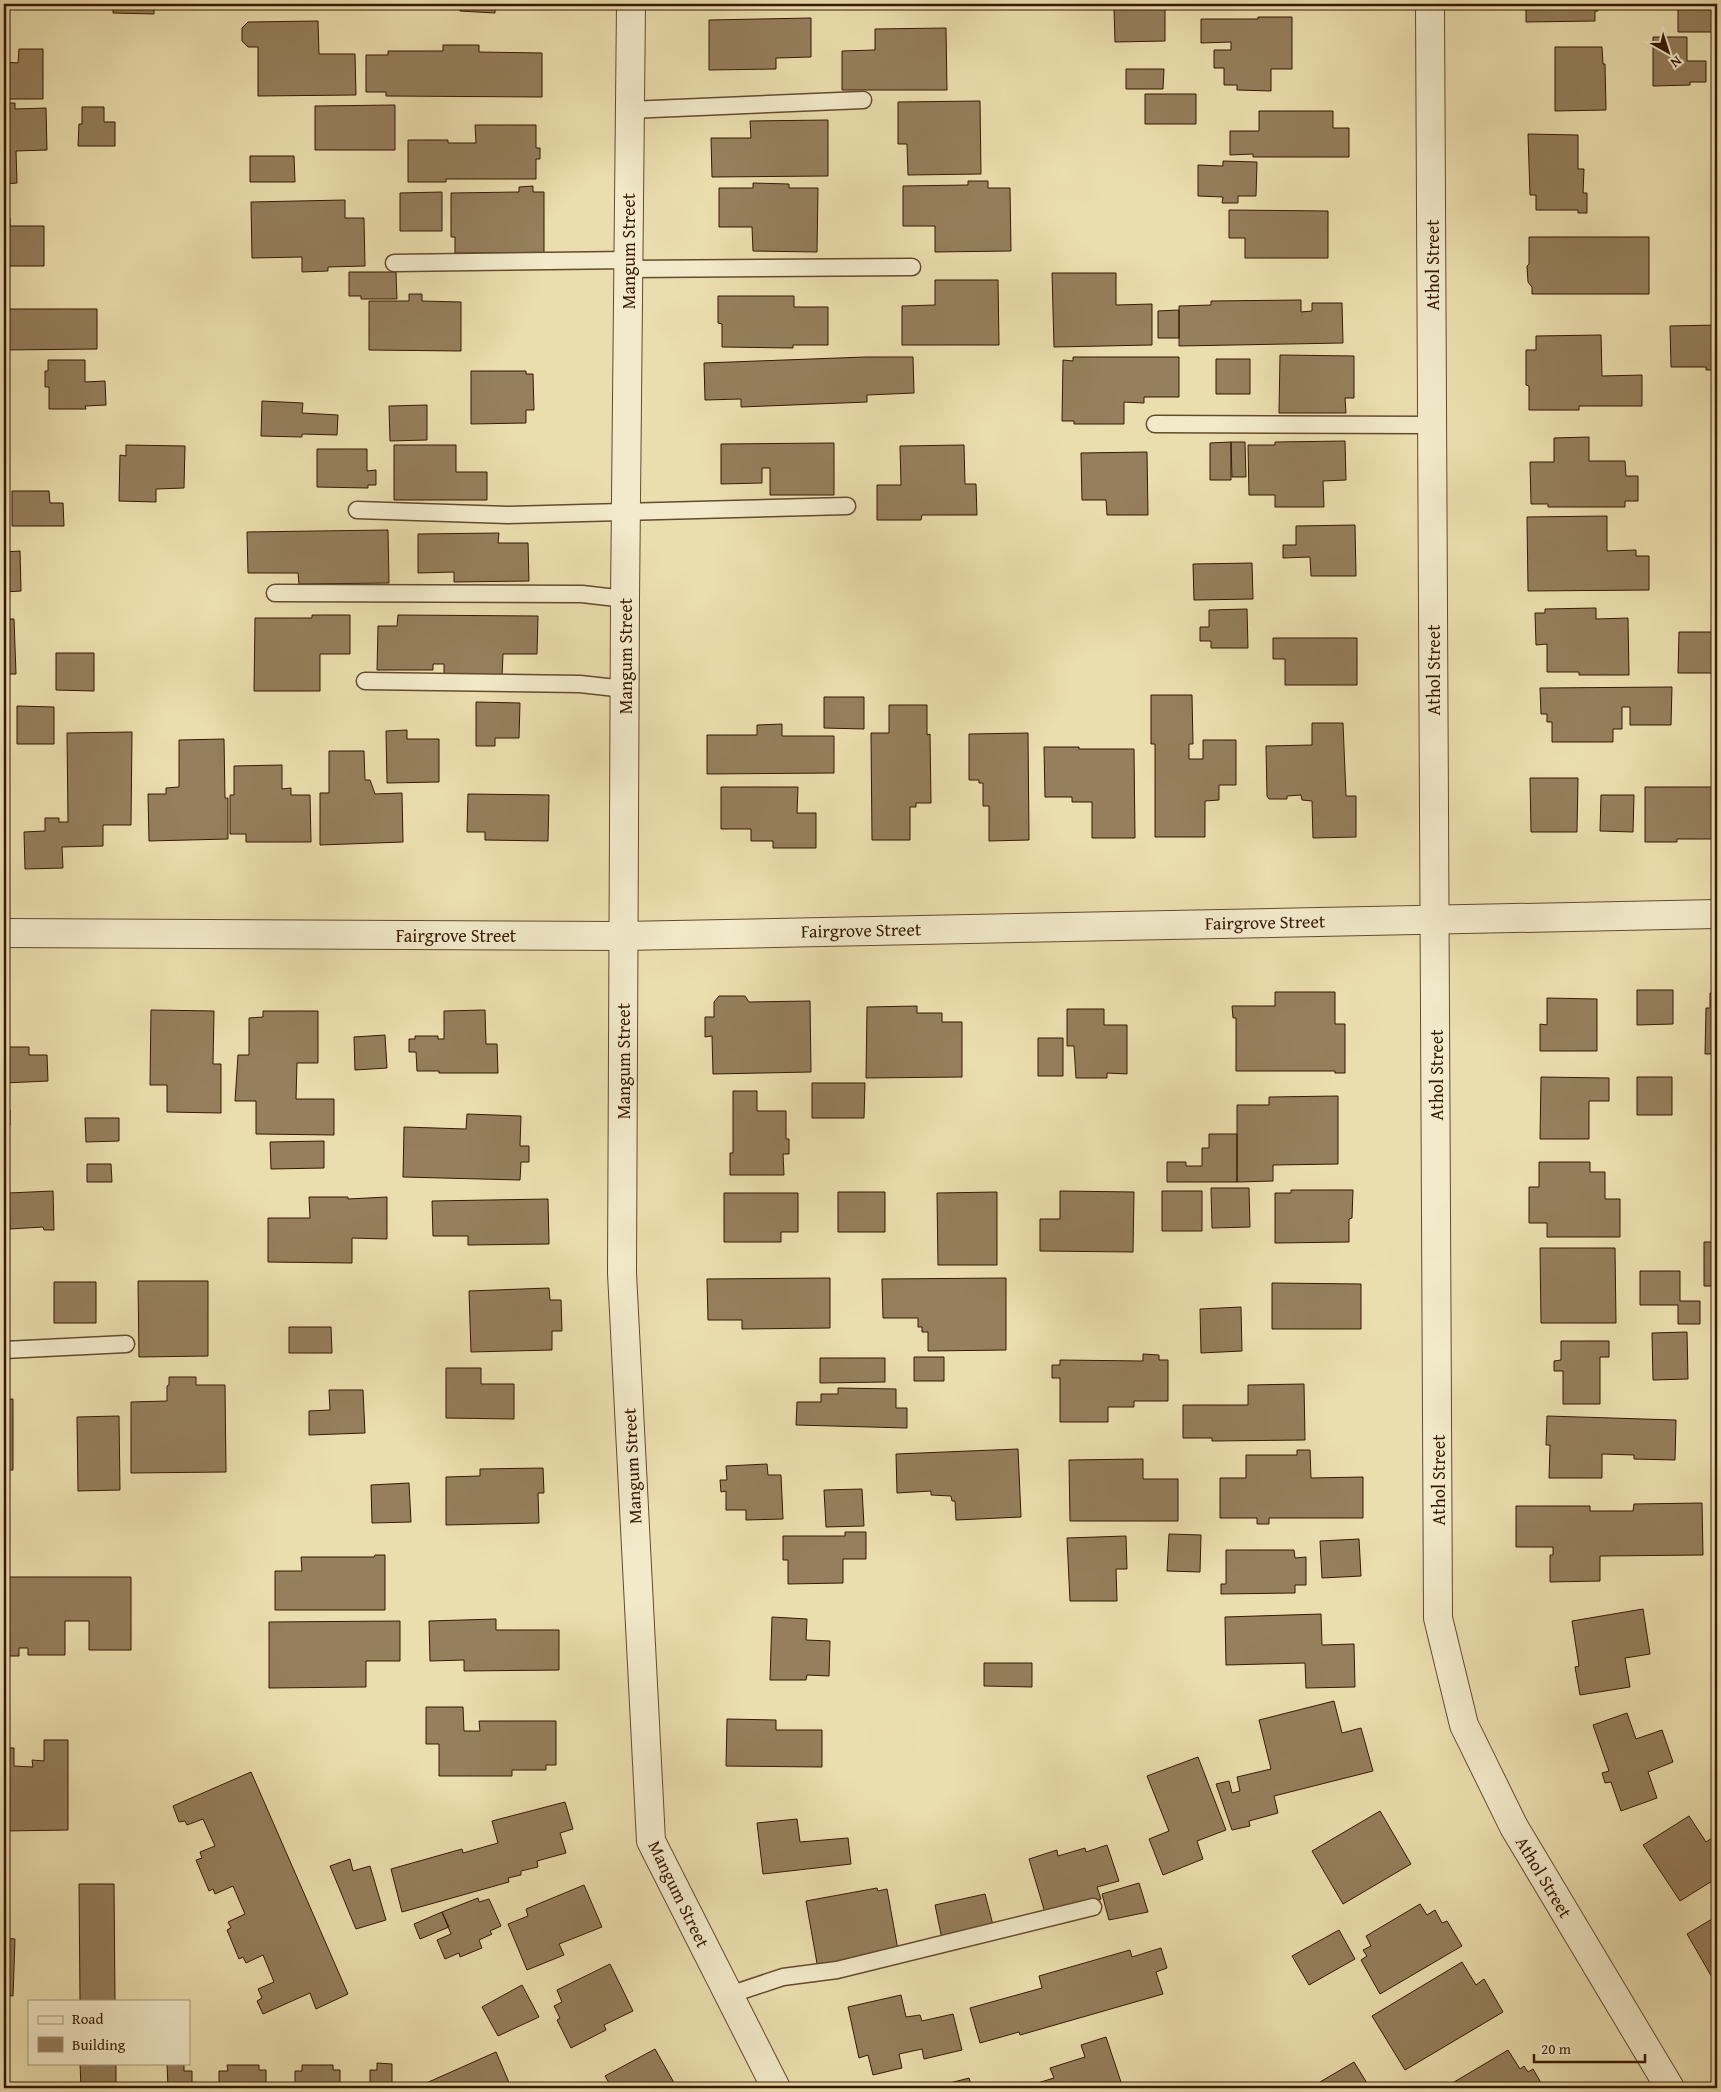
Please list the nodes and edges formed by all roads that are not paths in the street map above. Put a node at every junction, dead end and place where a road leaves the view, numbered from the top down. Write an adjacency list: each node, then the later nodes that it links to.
1 (631, 4): 4 (street, Mangum Street)
2 (1430, 4): 9 (street, Athol Street)
3 (863, 100): 4 (lane)
4 (629, 110): 6 (street, Mangum Street)
5 (394, 263): 6 (lane)
6 (628, 265): 7 (lane); 12 (street, Mangum Street)
7 (912, 267)
8 (1155, 424): 9 (lane)
9 (1432, 424): 18 (street, Athol Street)
10 (847, 506): 12 (lane)
11 (357, 510): 12 (lane)
12 (626, 510): 14 (street, Mangum Street)
13 (275, 592): 14 (lane)
14 (625, 599): 16 (street, Mangum Street)
15 (365, 682): 16 (lane)
16 (625, 690): 20 (street, Mangum Street)
17 (1717, 914): 18 (street, Fairgrove Street)
18 (1435, 918): 20 (street, Fairgrove Street); 26 (street, Athol Street)
19 (4, 933): 20 (street, Fairgrove Street)
20 (623, 936): 24 (street, Mangum Street)
21 (126, 1344): 22 (lane)
22 (4, 1350)
23 (1093, 1907): 24 (lane)
24 (729, 1995): 25 (street, Mangum Street)
25 (776, 2088)
26 (1670, 2088)

